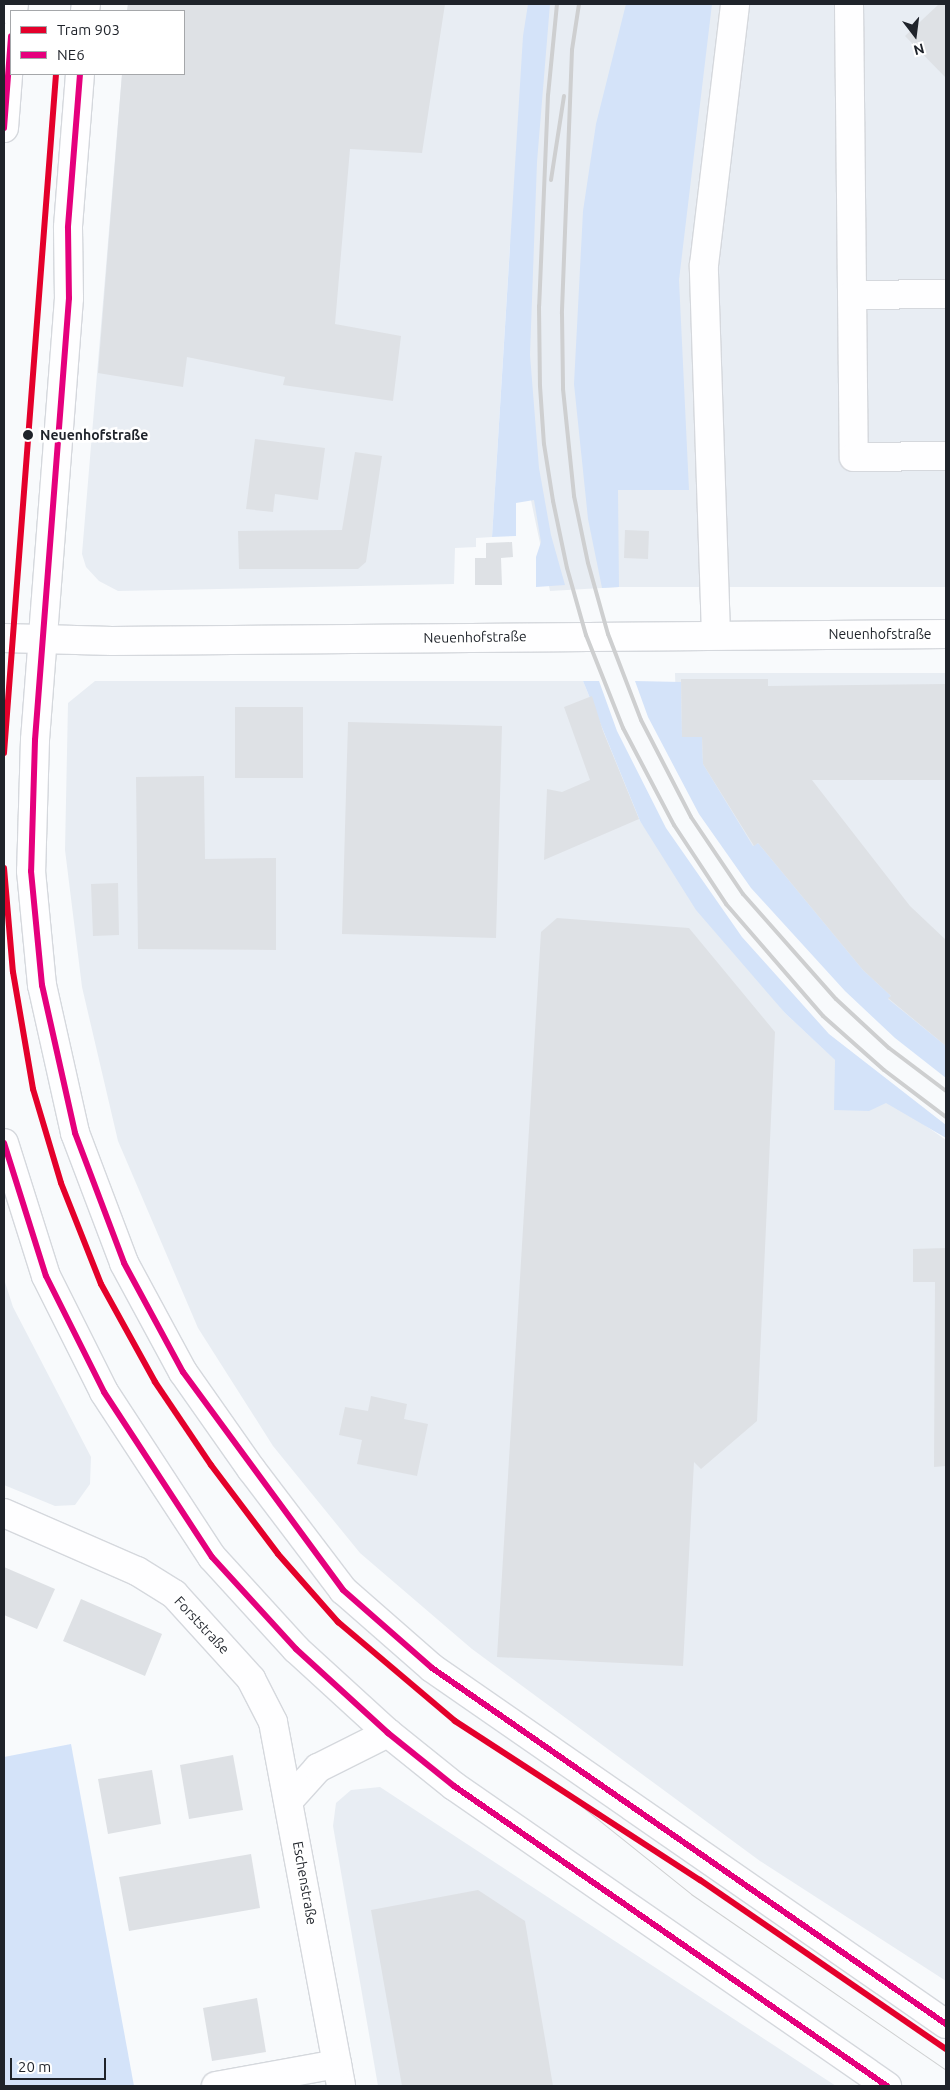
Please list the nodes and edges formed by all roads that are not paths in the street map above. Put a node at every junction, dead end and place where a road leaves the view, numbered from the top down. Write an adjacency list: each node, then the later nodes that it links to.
1 (735, 4): 10 (street)
2 (849, 4): 7 (street)
3 (10, 49): 5 (street)
4 (80, 75): 12 (street)
5 (4, 128)
6 (946, 294): 7 (street)
7 (852, 295): 8 (street)
8 (946, 456)
9 (946, 634): 10 (street, Neuenhofstraße)
10 (716, 635): 12 (street, Neuenhofstraße)
11 (4, 638): 12 (street, Neuenhofstraße)
12 (43, 640): 17 (street)
13 (4, 1143): 15 (street)
14 (4, 1513): 16 (street, Forststraße)
15 (388, 1733): 16 (street); 20 (street)
16 (290, 1799): 18 (street, Eschenstraße)
17 (946, 2024)
18 (339, 2075): 19 (street)
19 (216, 2086)
20 (887, 2086)

